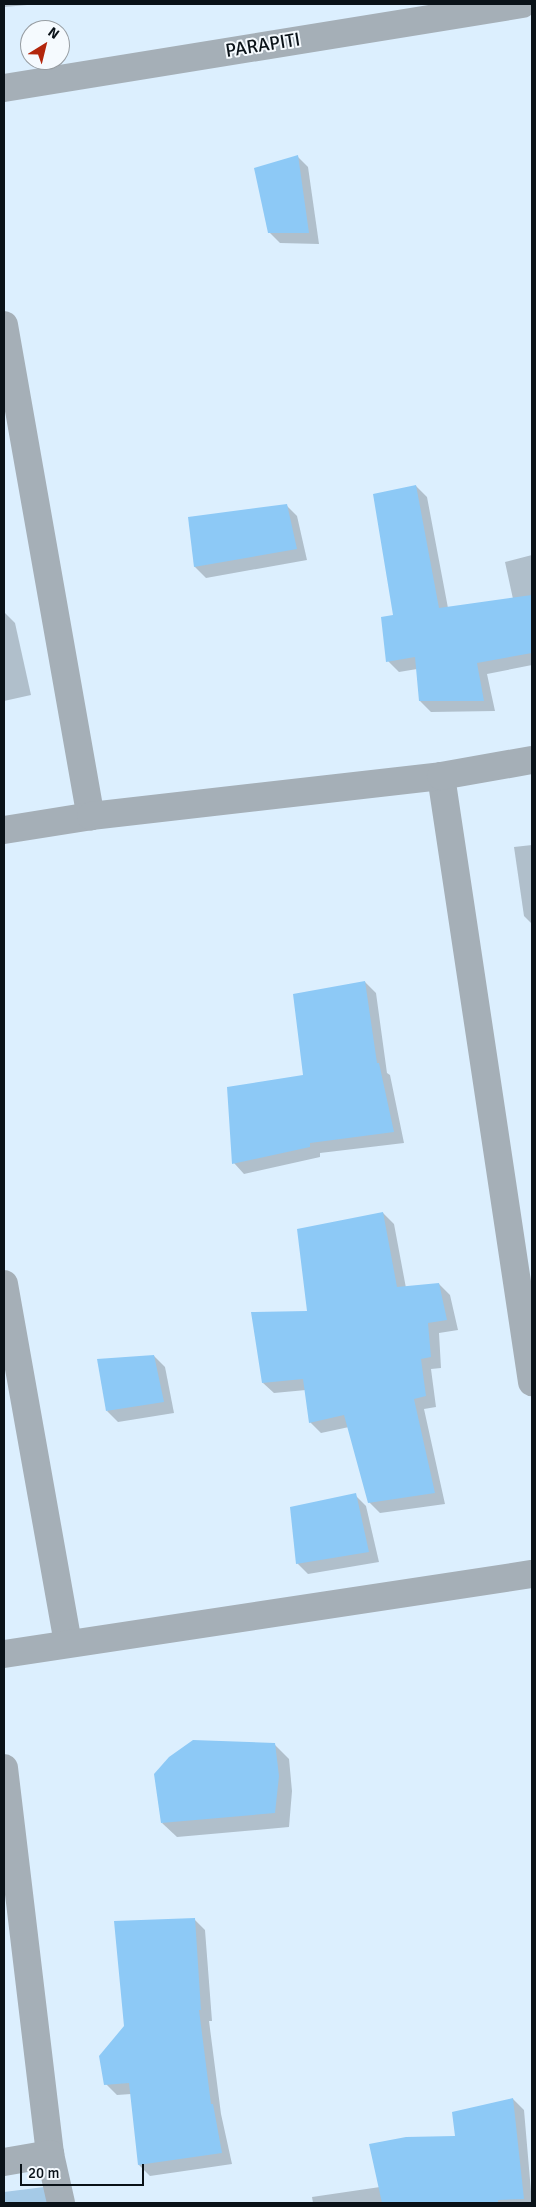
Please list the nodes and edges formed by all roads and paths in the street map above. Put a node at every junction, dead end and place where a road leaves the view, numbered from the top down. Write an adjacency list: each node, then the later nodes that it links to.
1 (522, 4): 2 (street, PARAPITI)
2 (4, 88)
3 (4, 325): 6 (street)
4 (532, 760): 5 (street)
5 (441, 776): 6 (street); 9 (street)
6 (91, 816): 7 (street)
7 (4, 830)
8 (4, 1284): 11 (street)
9 (532, 1382)
10 (532, 1574): 11 (street)
11 (68, 1643): 12 (street)
12 (4, 1654)
13 (4, 1768): 14 (street)
14 (50, 2154): 15 (street); 16 (street)
15 (4, 2162)
16 (61, 2203)

